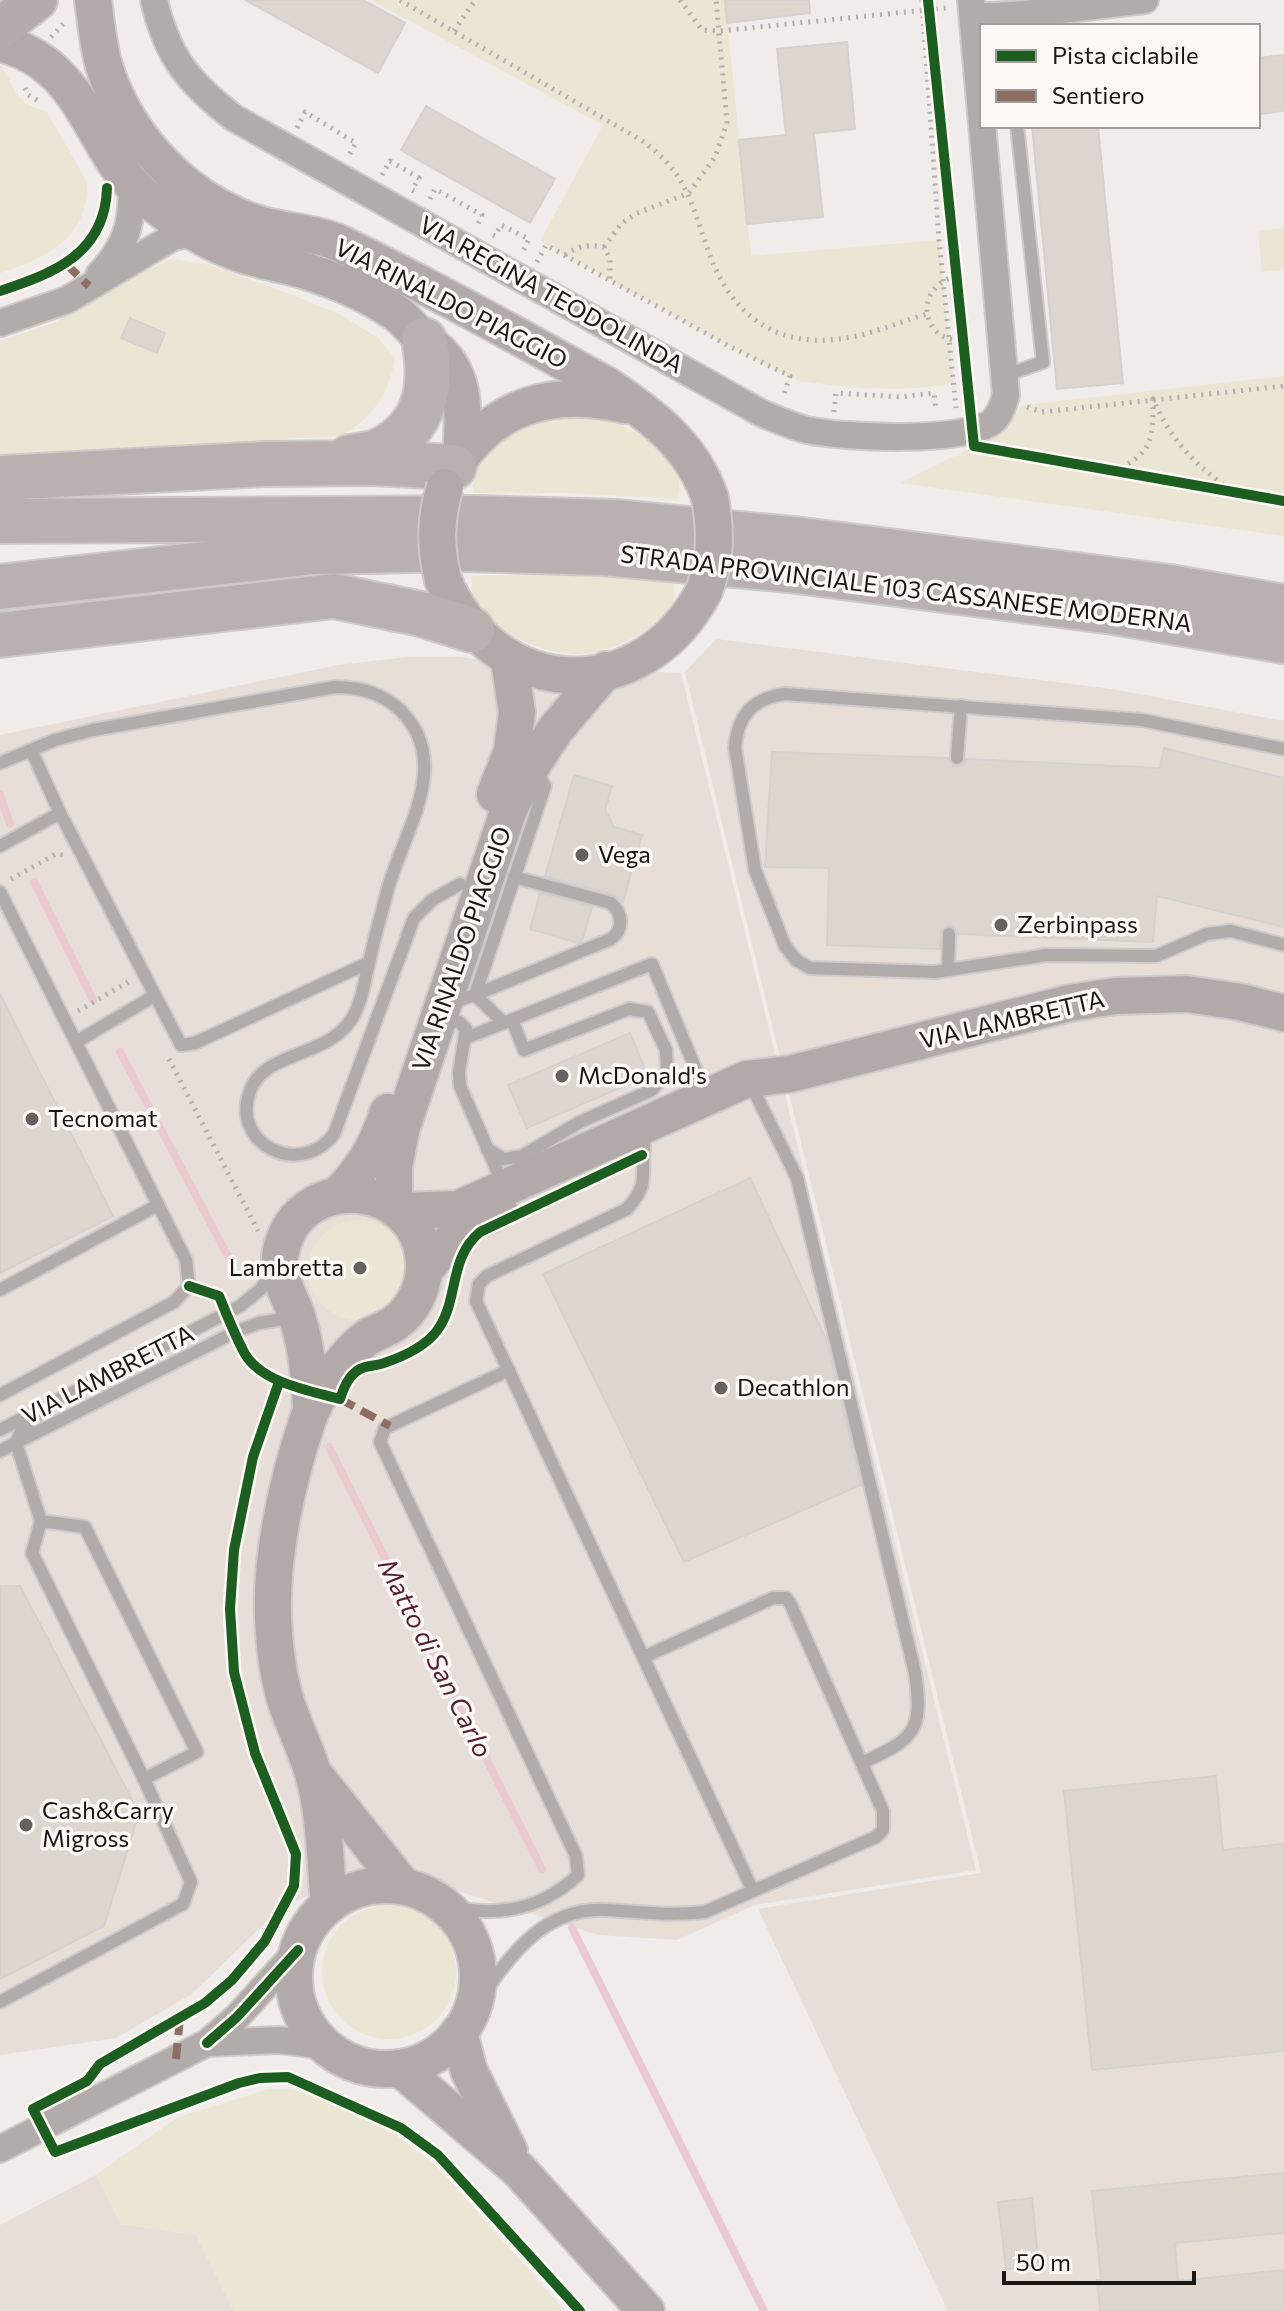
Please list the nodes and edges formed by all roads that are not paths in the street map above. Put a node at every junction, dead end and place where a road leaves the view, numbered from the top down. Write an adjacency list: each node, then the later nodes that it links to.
1 (154, 0): 15 (street, VIA REGINA TEODOLINDA)
2 (1145, 0): 4 (street)
3 (66, 6): 5 (main road); 16 (street, VIA RINALDO PIAGGIO)
4 (972, 8): 7 (street)
5 (0, 28)
6 (0, 43): 10 (street, VIA RINALDO PIAGGIO)
7 (980, 89)
8 (983, 128): 15 (street)
9 (1017, 128): 15 (lane)
10 (132, 184): 11 (street, VIA RINALDO PIAGGIO); 12 (street)
11 (210, 240): 12 (street); 14 (street, VIA RINALDO PIAGGIO)
12 (89, 286): 13 (street)
13 (0, 323)
14 (424, 340): 17 (highway); 18 (street, VIA RINALDO PIAGGIO)
15 (1005, 386)
16 (642, 409): 18 (street); 27 (street, bridge)
17 (315, 464): 18 (highway); 19 (highway)
18 (453, 470): 23 (street, bridge)
19 (0, 478)
20 (0, 521): 22 (highway, STRADA PROVINCIALE 103 CASSANESE MODERNA)
21 (0, 587): 25 (highway, STRADA PROVINCIALE 103 CASSANESE MODERNA)
22 (1284, 607)
23 (472, 630): 24 (highway); 26 (street)
24 (0, 635)
25 (1284, 641)
26 (509, 660): 27 (street); 37 (street, VIA RINALDO PIAGGIO)
27 (606, 670): 33 (street, VIA RINALDO PIAGGIO)
28 (961, 706): 29 (lane); 31 (lane); 42 (lane)
29 (1284, 749)
30 (32, 752): 32 (lane); 34 (lane); 41 (lane)
31 (957, 758)
32 (0, 763)
33 (533, 764): 36 (lane); 45 (street, VIA RINALDO PIAGGIO)
34 (60, 813): 35 (lane); 43 (lane)
35 (0, 846)
36 (514, 877): 45 (lane); 45 (lane)
37 (460, 884): 41 (lane); 54 (street, VIA RINALDO PIAGGIO)
38 (0, 892): 47 (lane)
39 (949, 934): 42 (lane)
40 (1284, 945): 42 (lane)
41 (368, 963): 43 (lane)
42 (948, 970)
43 (154, 996): 47 (lane)
44 (1284, 1013): 48 (street, VIA LAMBRETTA)
45 (456, 1014): 46 (lane); 46 (lane); 52 (lane); 56 (street, VIA RINALDO PIAGGIO)
46 (508, 1022): 50 (lane); 52 (lane)
47 (76, 1042): 55 (lane)
48 (790, 1074): 49 (street, VIA LAMBRETTA); 50 (street, VIA LAMBRETTA)
49 (755, 1093): 51 (street, VIA LAMBRETTA); 71 (lane)
50 (707, 1096): 53 (street, VIA LAMBRETTA)
51 (645, 1140): 58 (street, VIA LAMBRETTA); 62 (lane)
52 (487, 1149): 53 (lane)
53 (507, 1189): 56 (street, VIA LAMBRETTA)
54 (338, 1195): 56 (street); 57 (street, VIA RINALDO PIAGGIO)
55 (158, 1205): 59 (lane); 63 (lane)
56 (397, 1210): 58 (street)
57 (270, 1243): 60 (street); 64 (lane, VIA LAMBRETTA)
58 (424, 1270): 61 (street)
59 (0, 1290)
60 (297, 1316): 61 (street); 65 (street); 67 (lane, VIA LAMBRETTA)
61 (368, 1337): 65 (street)
62 (509, 1370): 70 (lane); 77 (lane)
63 (0, 1395)
64 (45, 1407): 66 (lane, VIA LAMBRETTA); 67 (lane)
65 (311, 1409): 72 (street)
66 (0, 1430)
67 (16, 1443): 68 (lane, VIA LAMBRETTA); 69 (lane)
68 (0, 1451)
69 (41, 1521): 73 (lane); 73 (lane)
70 (644, 1657): 71 (lane); 75 (lane)
71 (862, 1763): 75 (lane)
72 (313, 1773): 74 (street); 76 (street)
73 (144, 1779): 79 (lane)
74 (403, 1886): 76 (street); 77 (street)
75 (753, 1891): 80 (lane)
76 (329, 1905): 78 (street)
77 (444, 1905): 80 (street)
78 (298, 1950): 81 (street); 82 (street)
79 (0, 2002)
80 (466, 2021): 83 (street); 85 (street)
81 (207, 2043): 82 (street); 84 (street)
82 (325, 2046): 83 (street)
83 (400, 2068): 85 (street)
84 (0, 2149)
85 (519, 2170): 86 (street)
86 (646, 2311)

